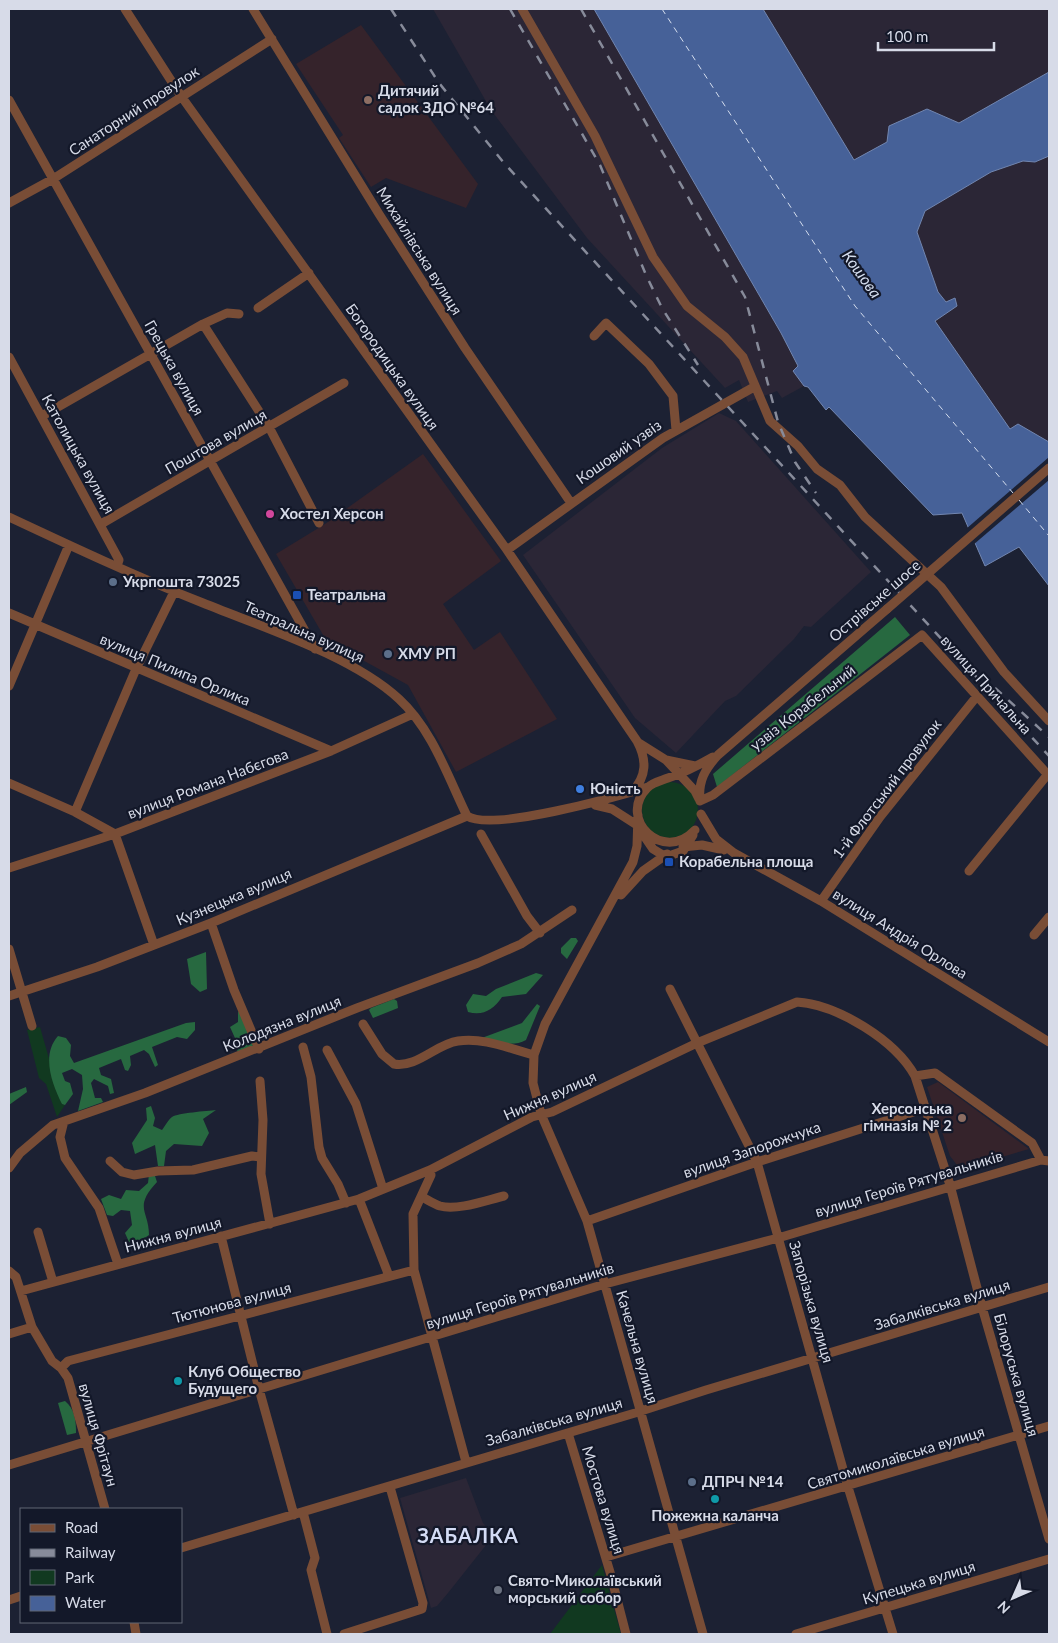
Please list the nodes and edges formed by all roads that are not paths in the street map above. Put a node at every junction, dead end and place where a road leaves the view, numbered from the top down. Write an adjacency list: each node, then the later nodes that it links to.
1 (125, 9): 5 (street, Богородицька вулиця)
2 (253, 9): 4 (street, Михайлівська вулиця)
3 (522, 9): 17 (street)
4 (272, 39): 5 (street, Санаторний провулок); 23 (street, Михайлівська вулиця)
5 (182, 96): 7 (street, Санаторний провулок); 9 (street, Богородицька вулиця)
6 (9, 100): 7 (street, Грецька вулиця)
7 (53, 179): 8 (street, Санаторний провулок); 14 (street, Грецька вулиця)
8 (9, 204)
9 (309, 274): 10 (street); 28 (street, Богородицька вулиця)
10 (258, 308)
11 (239, 314): 12 (street)
12 (204, 324): 14 (street); 19 (street)
13 (594, 336): 20 (street)
14 (152, 355): 18 (street); 21 (street, Грецька вулиця)
15 (9, 357): 18 (street, Католицька вулиця)
16 (344, 384): 19 (street, Поштова вулиця)
17 (754, 387): 20 (street, Кошовий узвіз); 39 (street)
18 (42, 416): 26 (street, Католицька вулиця)
19 (269, 427): 21 (street, Поштова вулиця); 25 (street)
20 (676, 430): 23 (street, Кошовий узвіз)
21 (211, 461): 26 (street, Поштова вулиця); 34 (street, Грецька вулиця)
22 (1049, 468): 42 (street, Острівське шосе, bridge)
23 (571, 503): 28 (street, Кошовий узвіз)
24 (9, 517): 27 (street, Театральна вулиця)
25 (319, 523)
26 (101, 524): 29 (street, Католицька вулиця)
27 (69, 545): 29 (street, Театральна вулиця); 32 (street)
28 (507, 550): 40 (street, Богородицька вулиця)
29 (117, 566): 30 (street, Театральна вулиця)
30 (174, 592): 34 (street, Театральна вулиця); 35 (street)
31 (9, 613): 32 (street, вулиця Пилипа Орлика)
32 (36, 625): 35 (street, вулиця Пилипа Орлика); 36 (street)
33 (922, 635): 37 (street, вулиця Причальна); 53 (street, узвіз Корабельний)
34 (315, 649): 38 (street, Театральна вулиця)
35 (136, 669): 41 (street, вулиця Пилипа Орлика); 55 (street)
36 (9, 686)
37 (977, 696): 47 (street, вулиця Причальна); 70 (street, 1-й Флотський провулок)
38 (413, 714): 41 (street, вулиця Романа Набєгова); 58 (street, Театральна вулиця)
39 (1049, 721)
40 (637, 741): 43 (street, Богородицька вулиця); 44 (street, Богородицька вулиця)
41 (331, 751): 61 (street, вулиця Романа Набєгова)
42 (718, 755): 45 (street, Острівське шосе); 53 (street, Острівське шосе)
43 (645, 758): 51 (street, Богородицька вулиця); 52 (street)
44 (666, 760): 45 (street, Богородицька вулиця); 46 (street, Богородицька вулиця)
45 (695, 766): 46 (street, Острівське шосе)
46 (678, 774): 48 (street, Острівське шосе); 50 (street, Богородицька вулиця)
47 (1048, 775): 69 (street)
48 (667, 779): 50 (street); 51 (street)
49 (9, 782): 55 (street)
50 (687, 784): 53 (street)
51 (648, 787): 52 (street); 57 (street)
52 (632, 792): 54 (street)
53 (700, 801): 56 (street)
54 (590, 804): 58 (street); 59 (street)
55 (75, 812): 61 (street)
56 (701, 814): 65 (street); 66 (street, вулиця Андрія Орлова)
57 (638, 815): 60 (street, Качельна вулиця); 63 (street)
58 (467, 816): 74 (street, Кузнецька вулиця)
59 (626, 816): 60 (street); 64 (street)
60 (638, 825): 63 (street); 64 (street, Качельна вулиця); 67 (street)
61 (115, 834): 68 (street, вулиця Романа Набєгова); 77 (street)
62 (481, 834): 75 (street)
63 (647, 834): 65 (street)
64 (637, 840): 72 (street, Качельна вулиця)
65 (681, 846): 66 (street, вулиця Андрія Орлова); 67 (street, Качельна вулиця); 67 (street)
66 (734, 853): 70 (street, вулиця Андрія Орлова)
67 (663, 856): 72 (street, Качельна вулиця)
68 (9, 868)
69 (969, 871)
70 (821, 901): 84 (street, вулиця Андрія Орлова)
71 (572, 910): 75 (street, Колодязна вулиця)
72 (608, 911): 89 (street, Качельна вулиця)
73 (1049, 916): 76 (street)
74 (211, 923): 77 (street, Кузнецька вулиця); 87 (street)
75 (540, 932): 87 (street, Колодязна вулиця)
76 (1034, 935)
77 (154, 945): 80 (street, Кузнецька вулиця)
78 (9, 949): 80 (street)
79 (670, 989): 85 (street, Запорізька вулиця)
80 (22, 992): 81 (street, Кузнецька вулиця); 83 (street)
81 (9, 996)
82 (363, 1024): 89 (street)
83 (32, 1026)
84 (1048, 1039)
85 (697, 1043): 90 (street, Нижня вулиця); 93 (street, Нижня вулиця); 98 (street, Запорізька вулиця)
86 (303, 1048): 106 (street)
87 (258, 1049): 94 (street, Колодязна вулиця)
88 (327, 1050): 102 (street)
89 (534, 1055): 93 (street, Качельна вулиця)
90 (915, 1076): 92 (street, Білоруська вулиця); 96 (street)
91 (260, 1081): 95 (street)
92 (926, 1108): 98 (street, вулиця Запорожчука); 101 (street, Білоруська вулиця)
93 (541, 1114): 100 (street, Нижня вулиця); 107 (street, Качельна вулиця)
94 (64, 1121): 99 (street, Колодязна вулиця); 112 (street)
95 (260, 1157): 97 (street); 108 (street)
96 (1045, 1160): 101 (street, вулиця Героїв Рятувальників)
97 (110, 1161)
98 (757, 1162): 107 (street, вулиця Запорожчука); 111 (street, Запорізька вулиця)
99 (9, 1168)
100 (430, 1170): 102 (street, Нижня вулиця); 104 (street)
101 (950, 1185): 111 (street, вулиця Героїв Рятувальників); 120 (street, Білоруська вулиця)
102 (383, 1189): 105 (street, Нижня вулиця)
103 (504, 1196): 104 (street)
104 (422, 1197): 113 (street)
105 (359, 1199): 106 (street, Нижня вулиця); 115 (street)
106 (346, 1203): 108 (street, Нижня вулиця)
107 (587, 1222): 117 (street, Качельна вулиця)
108 (270, 1224): 110 (street, Нижня вулиця)
109 (38, 1232): 116 (street)
110 (221, 1236): 112 (street, Нижня вулиця); 121 (street)
111 (778, 1238): 117 (street, вулиця Героїв Рятувальників); 125 (street, Запорізька вулиця)
112 (118, 1264): 116 (street, Нижня вулиця)
113 (414, 1270): 115 (street, Тютюнова вулиця); 124 (street)
114 (9, 1271): 119 (street, вулиця Фрітаун)
115 (389, 1276): 121 (street, Тютюнова вулиця)
116 (52, 1282): 119 (street, Нижня вулиця)
117 (605, 1284): 124 (street, вулиця Героїв Рятувальників); 128 (street, Качельна вулиця)
118 (1049, 1287): 120 (street, Забалківська вулиця)
119 (21, 1291): 122 (street, вулиця Фрітаун)
120 (982, 1307): 125 (street, Забалківська вулиця); 131 (street, Білоруська вулиця)
121 (241, 1316): 126 (street, Тютюнова вулиця); 127 (street)
122 (32, 1327): 123 (street); 126 (street, вулиця Фрітаун)
123 (9, 1334)
124 (434, 1337): 127 (street, вулиця Героїв Рятувальників); 133 (street)
125 (813, 1358): 128 (street, Забалківська вулиця); 136 (street, Запорізька вулиця)
126 (62, 1368): 132 (street, вулиця Фрітаун)
127 (259, 1389): 132 (street, вулиця Героїв Рятувальників); 138 (street)
128 (640, 1411): 130 (street, Забалківська вулиця); 139 (street, Качельна вулиця)
129 (1049, 1426): 131 (street, Святомиколаївська вулиця)
130 (568, 1432): 133 (street, Забалківська вулиця); 142 (street, Мостова вулиця)
131 (1019, 1435): 136 (street, Святомиколаївська вулиця); 140 (street, Білоруська вулиця)
132 (86, 1442): 134 (street, вулиця Героїв Рятувальників); 137 (street, вулиця Фрітаун)
133 (466, 1462): 135 (street, Забалківська вулиця)
134 (9, 1465)
135 (390, 1487): 138 (street, Забалківська вулиця); 146 (street)
136 (848, 1487): 139 (street, Святомиколаївська вулиця); 144 (street, Запорізька вулиця)
137 (105, 1508)
138 (299, 1514): 141 (street, Забалківська вулиця); 145 (street)
139 (675, 1538): 142 (street, Святомиколаївська вулиця); 148 (street, Качельна вулиця)
140 (1049, 1539)
141 (182, 1548)
142 (606, 1557): 147 (street, Мостова вулиця)
143 (1049, 1559): 144 (street, Купецька вулиця)
144 (885, 1608): 149 (street, Купецька вулиця); 150 (street, Запорізька вулиця)
145 (327, 1634)
146 (344, 1634)
147 (626, 1634)
148 (703, 1634)
149 (796, 1634)
150 (893, 1634)

